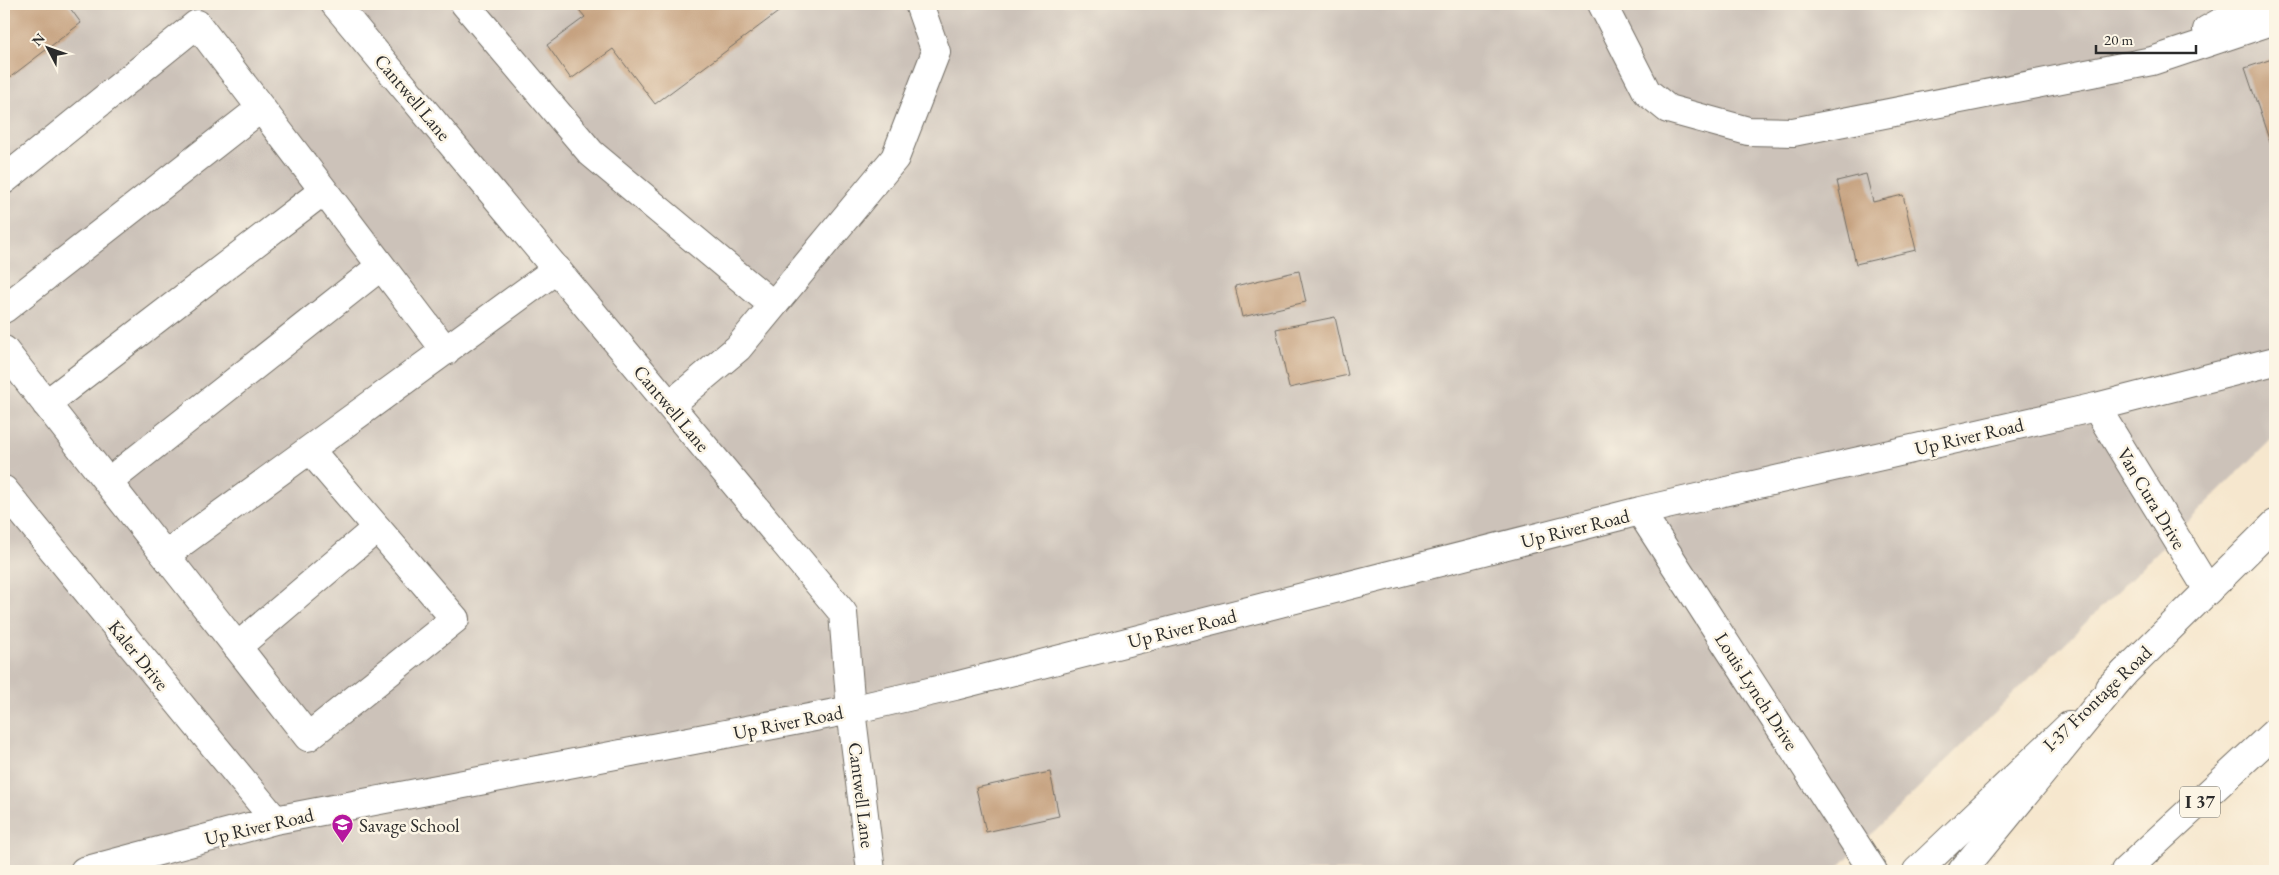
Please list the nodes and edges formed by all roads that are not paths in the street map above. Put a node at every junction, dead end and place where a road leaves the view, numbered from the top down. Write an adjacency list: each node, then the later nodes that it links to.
1 (335, 4): 12 (main road, Cantwell Lane)
2 (465, 4): 13 (main road)
3 (919, 4): 13 (main road)
4 (1602, 4): 7 (main road)
5 (2253, 4): 7 (main road)
6 (2275, 20): 7 (main road)
7 (2152, 61)
8 (261, 108): 9 (main road); 10 (main road); 14 (main road)
9 (4, 180)
10 (323, 190): 11 (main road); 18 (main road)
11 (381, 266): 16 (main road); 22 (main road)
12 (557, 269): 16 (main road); 19 (main road, Cantwell Lane)
13 (774, 305): 19 (main road)
14 (4, 309)
15 (4, 350): 18 (main road)
16 (446, 351): 21 (main road)
17 (2275, 360): 20 (main road, Up River Road)
18 (46, 404): 22 (main road)
19 (670, 405): 31 (main road, Cantwell Lane)
20 (2096, 407): 24 (main road, Up River Road); 28 (main road, Van Cura Drive)
21 (310, 450): 26 (main road); 27 (main road)
22 (108, 482): 27 (main road)
23 (4, 490): 33 (main road, Kaler Drive)
24 (1640, 511): 31 (main road, Up River Road); 36 (main road, Louis Lynch Drive)
25 (2275, 524): 28 (main road, I-37 Frontage Road)
26 (377, 528): 29 (main road); 29 (main road)
27 (165, 556): 29 (main road)
28 (2208, 590): 30 (main road, I-37 Frontage Road)
29 (237, 647)
30 (2125, 672): 37 (main road, I-37 Frontage Road); 38 (main road)
31 (851, 710): 33 (main road, Up River Road); 35 (main road, Cantwell Lane)
32 (2275, 732): 39 (main road, I 37)
33 (275, 820): 34 (main road, Up River Road)
34 (84, 871)
35 (871, 871)
36 (1873, 871)
37 (1918, 871)
38 (1962, 871)
39 (2124, 871)

